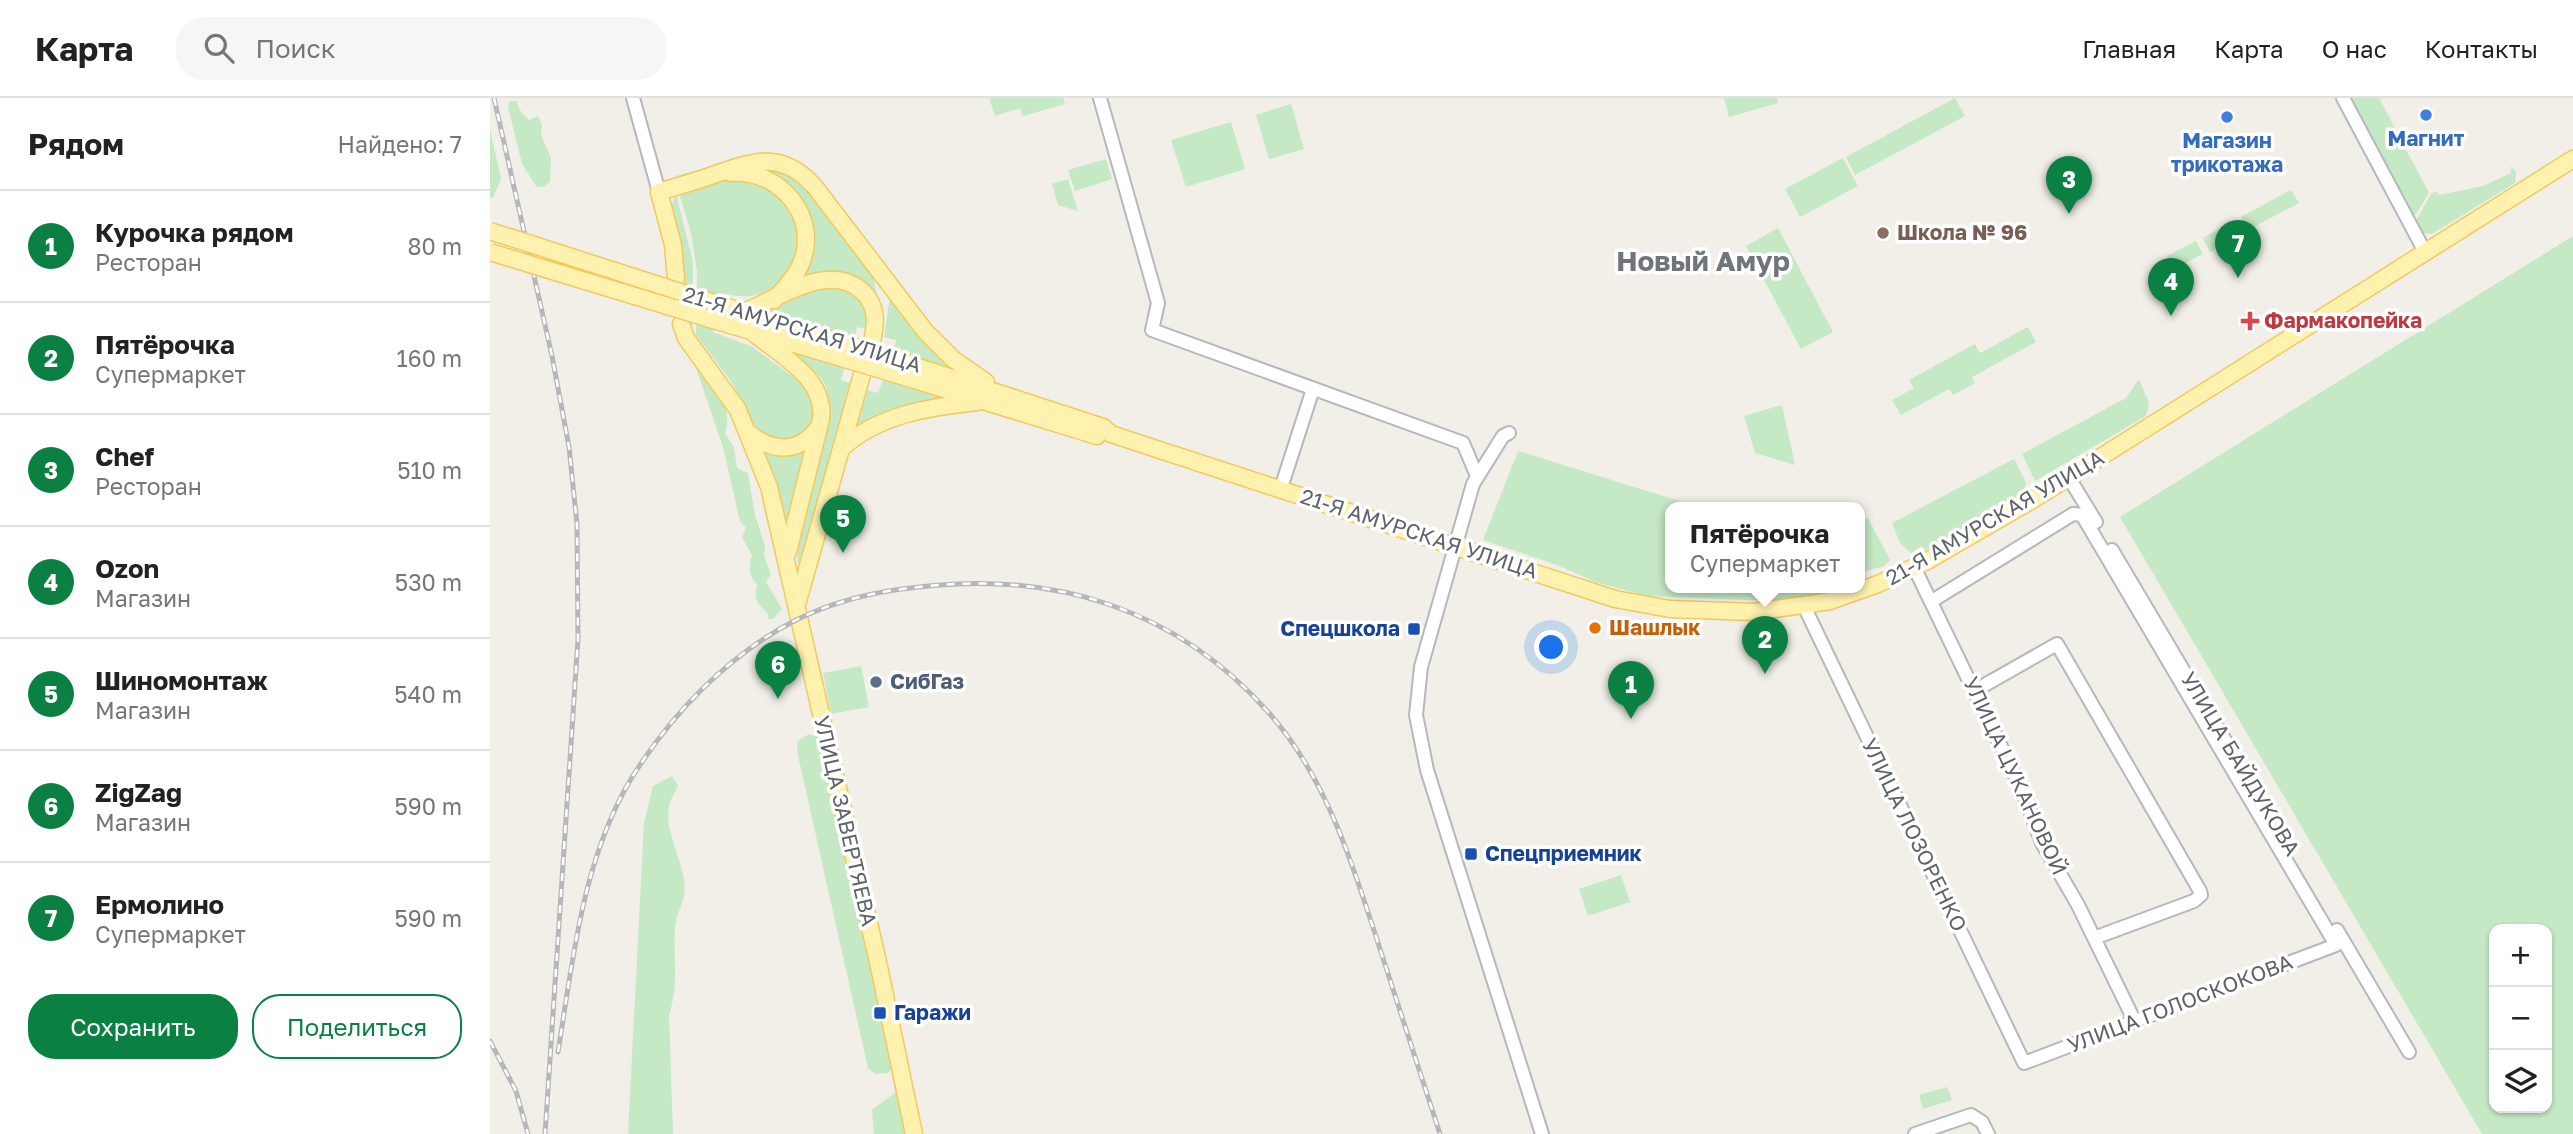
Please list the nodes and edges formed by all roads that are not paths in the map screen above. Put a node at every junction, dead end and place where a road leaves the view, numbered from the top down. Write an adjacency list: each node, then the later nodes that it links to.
1 (633, 98): 6 (street)
2 (1100, 98): 18 (street)
3 (2343, 98): 9 (street)
4 (2573, 159): 9 (main road, 21-Я АМУРСКАЯ УЛИЦА)
5 (718, 174): 6 (main road); 10 (main road); 12 (main road)
6 (659, 192): 11 (main road)
7 (490, 231): 13 (main road, 21-Я АМУРСКАЯ УЛИЦА, bridge)
8 (490, 252): 15 (main road, 21-Я АМУРСКАЯ УЛИЦА, bridge)
9 (2425, 252): 25 (main road, 21-Я АМУРСКАЯ УЛИЦА)
10 (875, 266): 12 (main road); 19 (main road)
11 (677, 279)
12 (774, 300): 13 (main road)
13 (743, 312): 16 (main road, 21-Я АМУРСКАЯ УЛИЦА)
14 (681, 324): 21 (main road, УЛИЦА ЗАВЕРТЯЕВА)
15 (751, 331): 16 (main road, 21-Я АМУРСКАЯ УЛИЦА); 20 (main road)
16 (844, 351): 19 (main road, 21-Я АМУРСКАЯ УЛИЦА, bridge)
17 (863, 371): 23 (main road)
18 (1313, 389): 24 (street); 26 (street)
19 (988, 396): 23 (main road); 26 (main road, 21-Я АМУРСКАЯ УЛИЦА)
20 (819, 427): 21 (main road); 29 (main road)
21 (749, 432): 29 (main road, УЛИЦА ЗАВЕРТЯЕВА)
22 (1510, 433): 24 (street)
23 (840, 450): 30 (main road)
24 (1477, 476): 27 (street)
25 (2069, 478): 28 (main road, 21-Я АМУРСКАЯ УЛИЦА); 40 (street, УЛИЦА БАЙДУКОВА)
26 (1281, 488): 27 (main road, 21-Я АМУРСКАЯ УЛИЦА)
27 (1457, 545): 34 (main road, 21-Я АМУРСКАЯ УЛИЦА); 43 (street)
28 (1914, 567): 31 (main road, 21-Я АМУРСКАЯ УЛИЦА); 33 (street, УЛИЦА ЦУКАНОВОЙ)
29 (788, 570): 30 (main road); 35 (main road, УЛИЦА ЗАВЕРТЯЕВА)
30 (805, 572): 35 (main road)
31 (1865, 589)
32 (1855, 593): 34 (main road, 21-Я АМУРСКАЯ УЛИЦА)
33 (1932, 601): 36 (street, УЛИЦА ЦУКАНОВОЙ); 38 (street, УЛИЦА БАЙДУКОВА)
34 (1804, 606): 41 (street, УЛИЦА ЛОЗОРЕНКО)
35 (797, 608): 42 (main road, УЛИЦА ЗАВЕРТЯЕВА)
36 (1974, 691): 37 (street, УЛИЦА ЦУКАНОВОЙ); 37 (street)
37 (2094, 938): 39 (street, УЛИЦА ЦУКАНОВОЙ)
38 (2336, 945): 39 (street, УЛИЦА ГОЛОСКОКОВА)
39 (2135, 1022): 41 (street, УЛИЦА ГОЛОСКОКОВА)
40 (2409, 1052)
41 (2024, 1063)
42 (914, 1134)
43 (1542, 1134)
44 (1914, 1134): 45 (street)
45 (1987, 1134)

